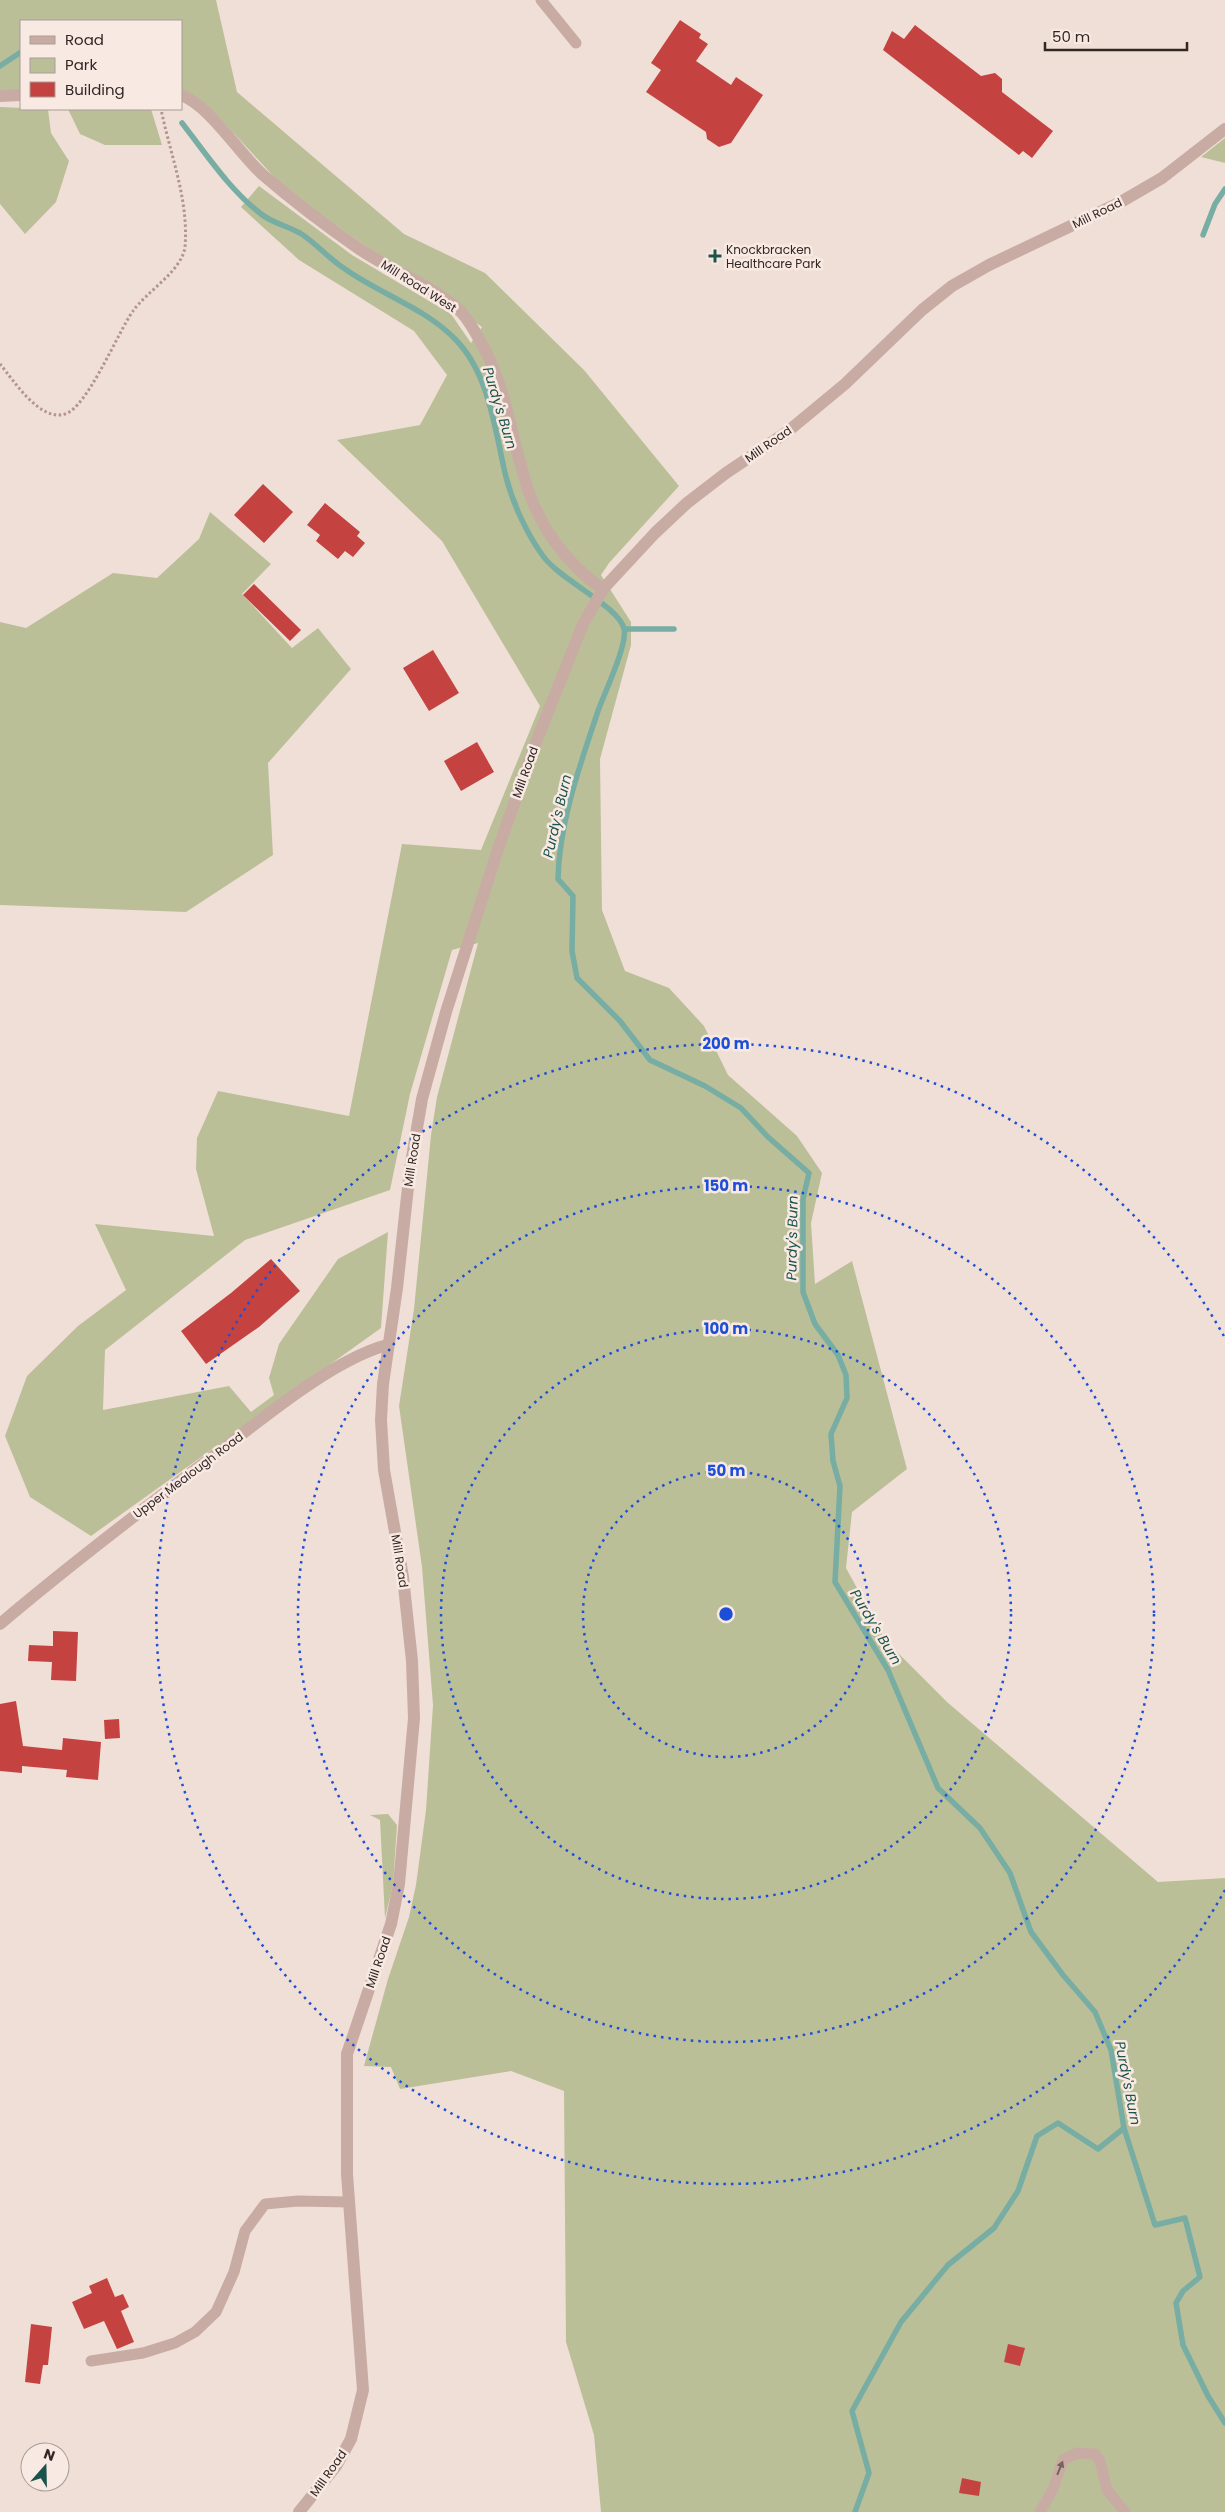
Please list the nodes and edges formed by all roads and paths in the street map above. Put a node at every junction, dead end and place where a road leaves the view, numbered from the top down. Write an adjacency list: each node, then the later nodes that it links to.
1 (541, 0): 2 (lane)
2 (576, 43)
3 (20, 95): 4 (street)
4 (0, 96)
5 (182, 96): 9 (street, Mill Road West)
6 (162, 110): 8 (path)
7 (1225, 129): 9 (street, Mill Road)
8 (0, 364)
9 (602, 589): 10 (street, Mill Road)
10 (388, 1345): 11 (street, Upper Mealough Road); 12 (street, Mill Road)
11 (0, 1624)
12 (349, 2202): 13 (lane); 14 (street, Mill Road)
13 (91, 2361)
14 (299, 2512)
15 (1040, 2512): 16 (lane, one-way to 16)
16 (1126, 2512)

